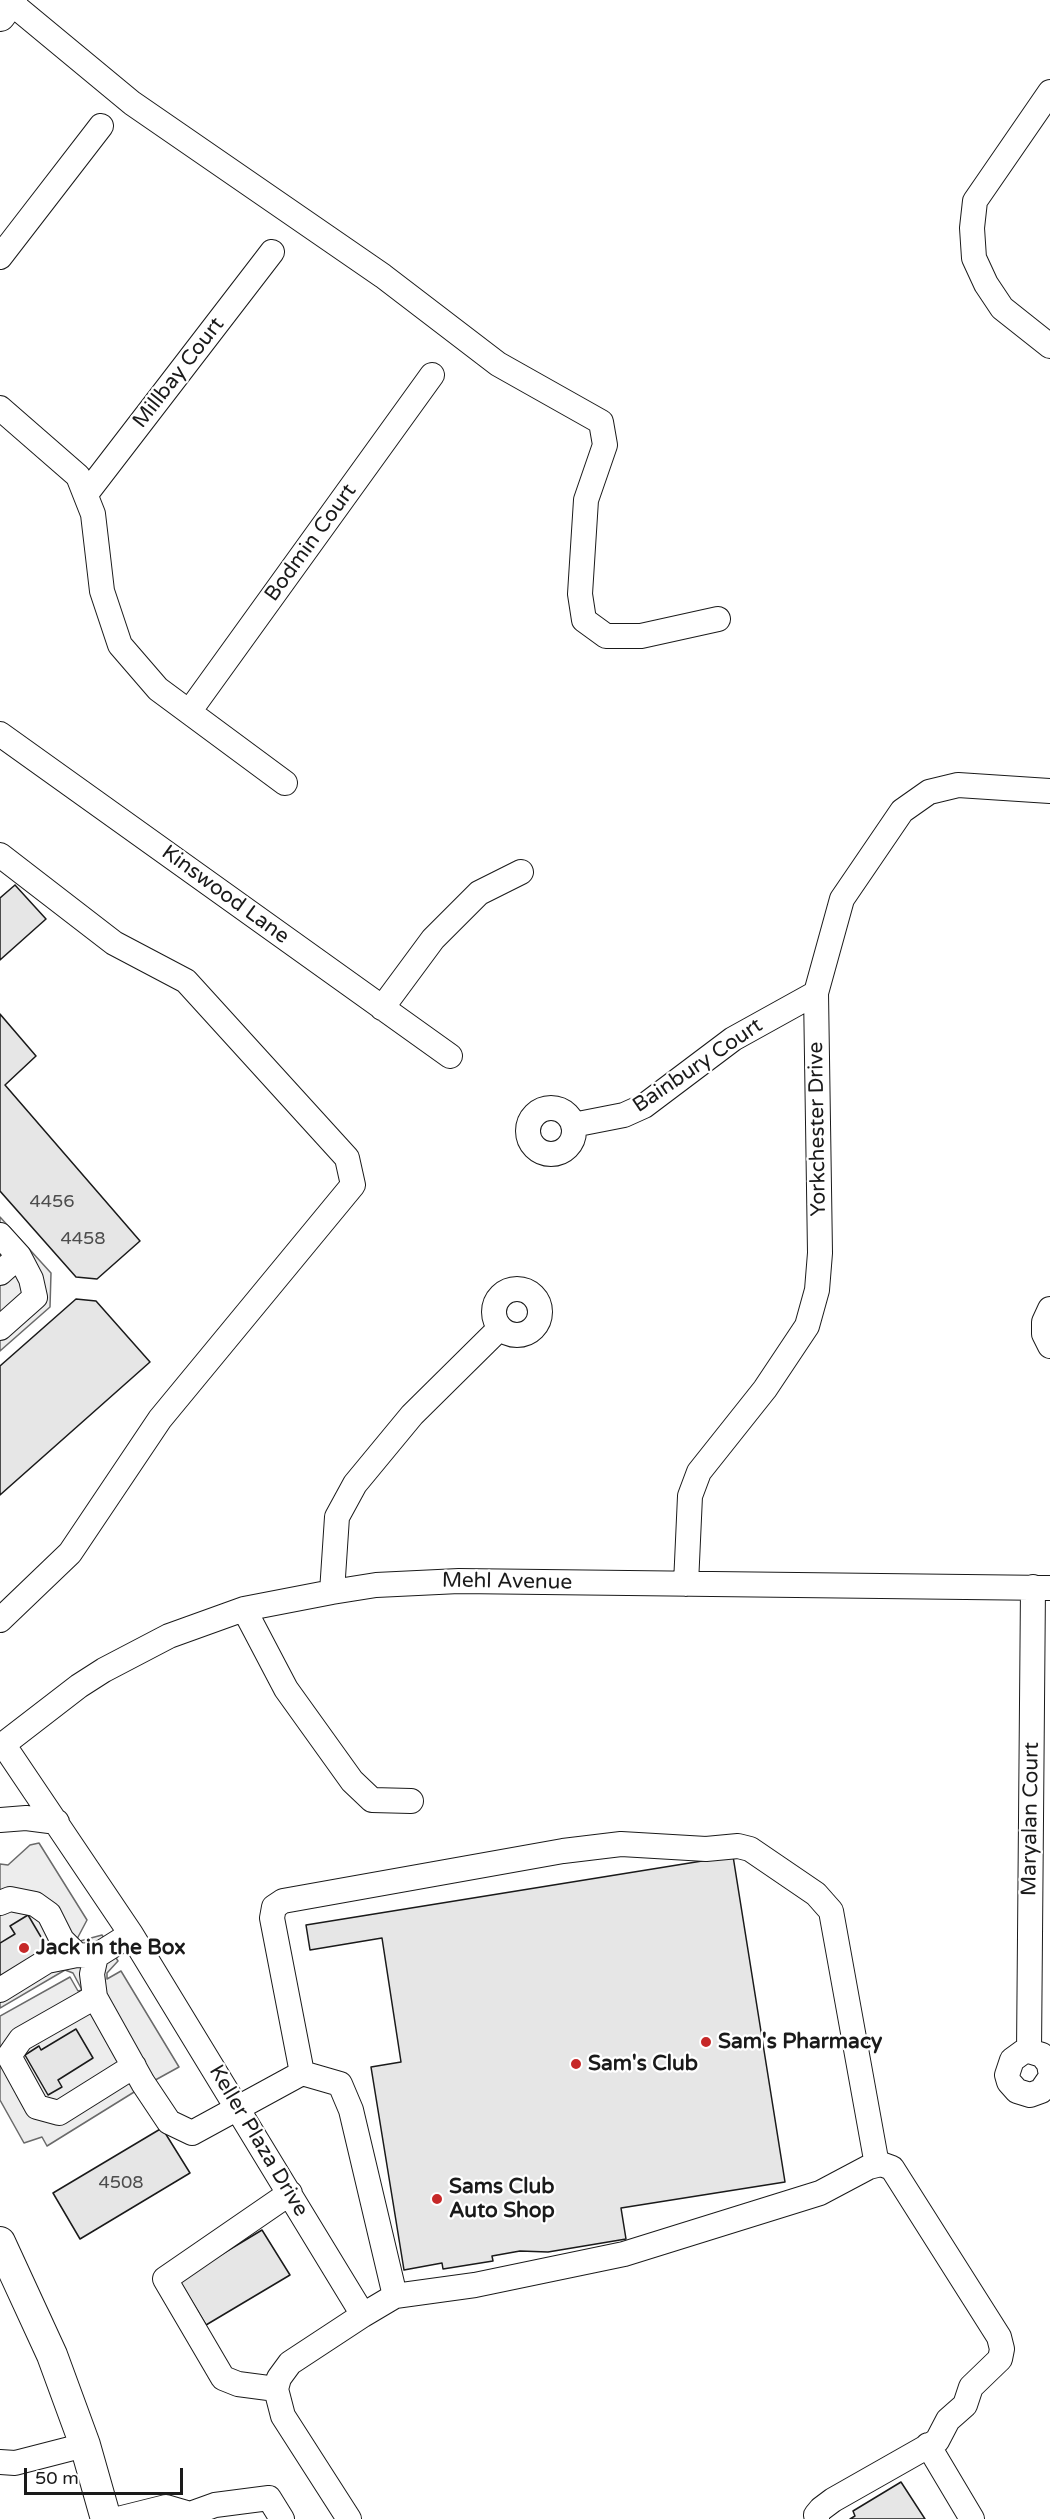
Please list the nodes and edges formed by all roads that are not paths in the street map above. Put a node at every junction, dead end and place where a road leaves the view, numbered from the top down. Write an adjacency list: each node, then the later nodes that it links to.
1 (7, 6): 10 (street)
2 (1050, 92): 6 (street)
3 (101, 126): 5 (street)
4 (272, 252): 9 (street, Millbay Court)
5 (0, 257)
6 (1050, 346)
7 (432, 375): 11 (street, Bodmin Court)
8 (0, 408): 9 (street)
9 (86, 494): 11 (street)
10 (718, 619)
11 (189, 712): 13 (street)
12 (0, 734): 18 (street, Kinswood Lane)
13 (285, 783)
14 (1050, 790): 17 (street, Yorkchester Drive)
15 (0, 855): 32 (street)
16 (521, 872): 18 (street)
17 (816, 993): 20 (street, Bainbury Court); 28 (street, Yorkchester Drive)
18 (382, 1008): 19 (street, Kinswood Lane)
19 (450, 1056)
20 (573, 1125)
21 (0, 1235): 22 (street)
22 (19, 1256): 23 (street); 25 (street)
23 (0, 1273)
24 (1050, 1309): 27 (street)
25 (0, 1328)
26 (500, 1328): 30 (street)
27 (1050, 1346)
28 (686, 1584): 29 (street, Mehl Avenue); 30 (street, Mehl Avenue)
29 (1042, 1587): 44 (street, Maryalan Court)
30 (332, 1592): 31 (street, Mehl Avenue)
31 (244, 1609): 33 (street, Mehl Avenue); 34 (street)
32 (0, 1620)
33 (1, 1749): 36 (street, Keller Plaza Drive)
34 (411, 1801)
35 (0, 1820): 36 (street)
36 (57, 1822): 39 (street, Keller Plaza Drive)
37 (5, 1901): 38 (street); 40 (street)
38 (0, 1921)
39 (131, 1934): 40 (street); 49 (street, Keller Plaza Drive)
40 (87, 1956): 41 (street); 42 (street); 43 (street)
41 (0, 1990)
42 (95, 1997): 45 (street); 45 (street)
43 (0, 2003)
44 (1029, 2051): 46 (street); 48 (street)
45 (134, 2066): 49 (street)
46 (1050, 2070)
47 (302, 2073): 49 (street); 50 (street); 54 (street)
48 (1050, 2078)
49 (237, 2107): 51 (street, Keller Plaza Drive)
50 (877, 2165): 54 (street); 58 (street)
51 (290, 2193): 55 (street, Keller Plaza Drive); 56 (street)
52 (0, 2242): 53 (main road)
53 (8, 2279): 57 (main road)
54 (395, 2296): 55 (street)
55 (363, 2315): 56 (street)
56 (276, 2389): 64 (street)
57 (85, 2445): 59 (street); 61 (main road)
58 (928, 2445): 65 (street); 66 (street)
59 (0, 2462)
60 (189, 2517): 62 (street); 63 (street)
61 (106, 2519)
62 (118, 2519)
63 (282, 2519)
64 (349, 2519)
65 (817, 2519)
66 (972, 2519)

